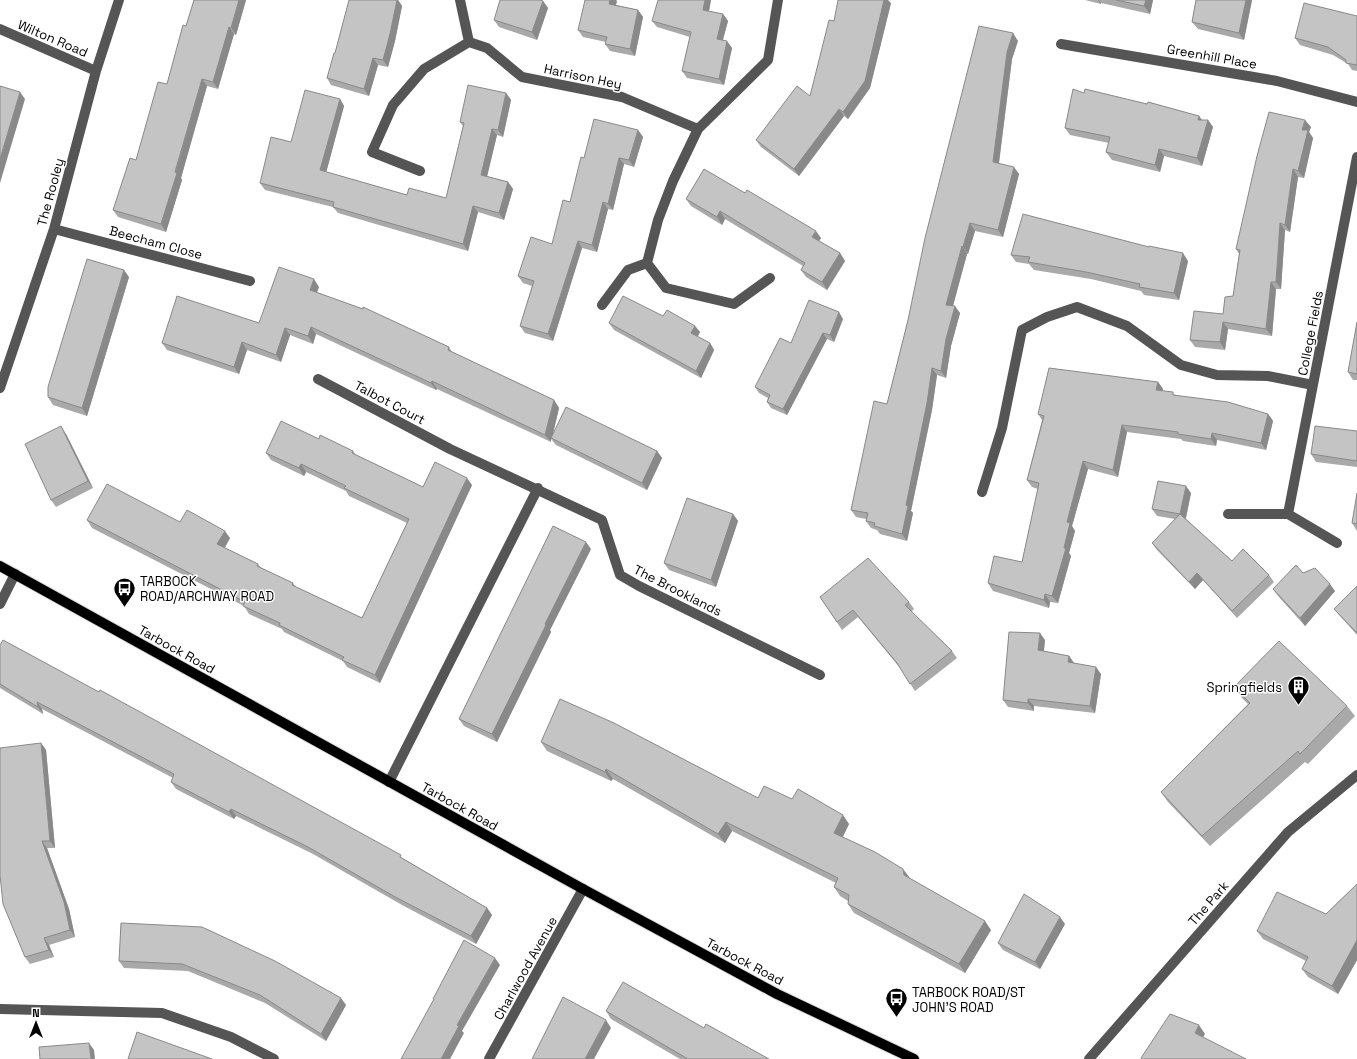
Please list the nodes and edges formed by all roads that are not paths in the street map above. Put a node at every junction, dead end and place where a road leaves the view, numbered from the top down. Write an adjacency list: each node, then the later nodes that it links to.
1 (119, 0): 7 (street, The Rooley)
2 (460, 0): 5 (street)
3 (778, 0): 9 (street)
4 (0, 29): 7 (street, Wilton Road)
5 (469, 42): 9 (street, Harrison Hey); 11 (street)
6 (1061, 44): 8 (street, Greenhill Place)
7 (96, 71): 12 (street, The Rooley)
8 (1357, 102)
9 (698, 128): 13 (street)
10 (1357, 157): 18 (street, College Fields)
11 (420, 171)
12 (54, 229): 15 (street, Beecham Close); 19 (street, The Rooley)
13 (647, 263): 14 (street); 16 (street)
14 (770, 278)
15 (250, 280)
16 (602, 305)
17 (318, 379): 20 (street, Talbot Court)
18 (1313, 385): 22 (street); 24 (street, College Fields)
19 (0, 388)
20 (450, 449): 21 (street, The Brooklands)
21 (538, 488): 29 (street, The Brooklands); 31 (street)
22 (982, 492)
23 (1228, 514): 24 (street)
24 (1288, 514): 25 (street)
25 (1337, 543)
26 (0, 566): 27 (main road, Tarbock Road)
27 (15, 574): 28 (street); 31 (main road, Tarbock Road)
28 (0, 604)
29 (820, 674)
30 (1357, 775): 37 (street, The Park)
31 (389, 782): 32 (main road, Tarbock Road)
32 (583, 889): 35 (street, Charlwood Avenue); 36 (main road, Tarbock Road)
33 (0, 1009): 34 (street)
34 (274, 1059)
35 (489, 1059)
36 (914, 1059)
37 (1089, 1059)

